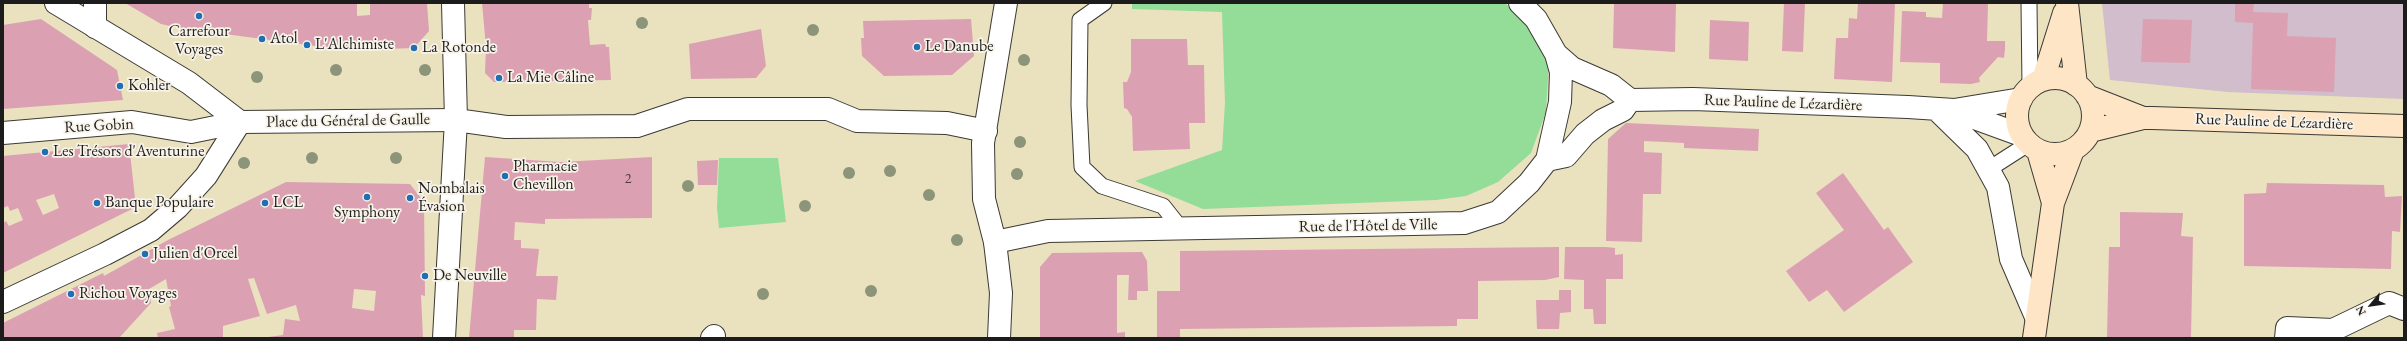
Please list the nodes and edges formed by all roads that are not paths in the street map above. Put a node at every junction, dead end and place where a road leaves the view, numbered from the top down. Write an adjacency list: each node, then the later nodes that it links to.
1 (56, 3): 9 (street)
2 (95, 3): 9 (street)
3 (453, 3): 16 (street)
4 (1104, 3): 27 (lane)
5 (1520, 3): 10 (street, Rue de l'Hôtel de Ville)
6 (2029, 3): 11 (lane)
7 (2067, 4): 11 (main road); 12 (main road)
8 (1005, 11): 19 (street)
9 (95, 27): 17 (street)
10 (1556, 54): 13 (street); 24 (street, Rue de l'Hôtel de Ville)
11 (2031, 89): 12 (main road); 14 (street, Rue Pauline de Lézardière); 22 (main road)
12 (2081, 90): 15 (main road, Rue Pauline de Lézardière); 20 (main road)
13 (1630, 100): 14 (street, Rue Pauline de Lézardière); 24 (street)
14 (1945, 110): 22 (street, Rue Pauline de Lézardière); 25 (street)
15 (2143, 118): 18 (main road, Rue Pauline de Lézardière); 20 (main road, Rue Pauline de Lézardière)
16 (456, 120): 17 (street, Place du Général de Gaulle); 19 (street, Place du Général de Gaulle); 32 (street)
17 (240, 122): 21 (street, Rue Gobin); 29 (street)
18 (2404, 126)
19 (986, 131): 28 (street)
20 (2090, 131): 23 (main road)
21 (3, 133)
22 (2029, 143): 23 (main road); 25 (lane); 26 (main road)
23 (2073, 150): 26 (main road)
24 (1547, 160): 27 (street, Rue de l'Hôtel de Ville)
25 (1989, 169): 31 (street)
26 (2053, 203): 31 (main road)
27 (1182, 230): 28 (street, Rue de l'Hôtel de Ville)
28 (995, 242): 33 (street)
29 (3, 302)
30 (2404, 309): 34 (street)
31 (2035, 328)
32 (444, 338)
33 (999, 338)
34 (2286, 338)

